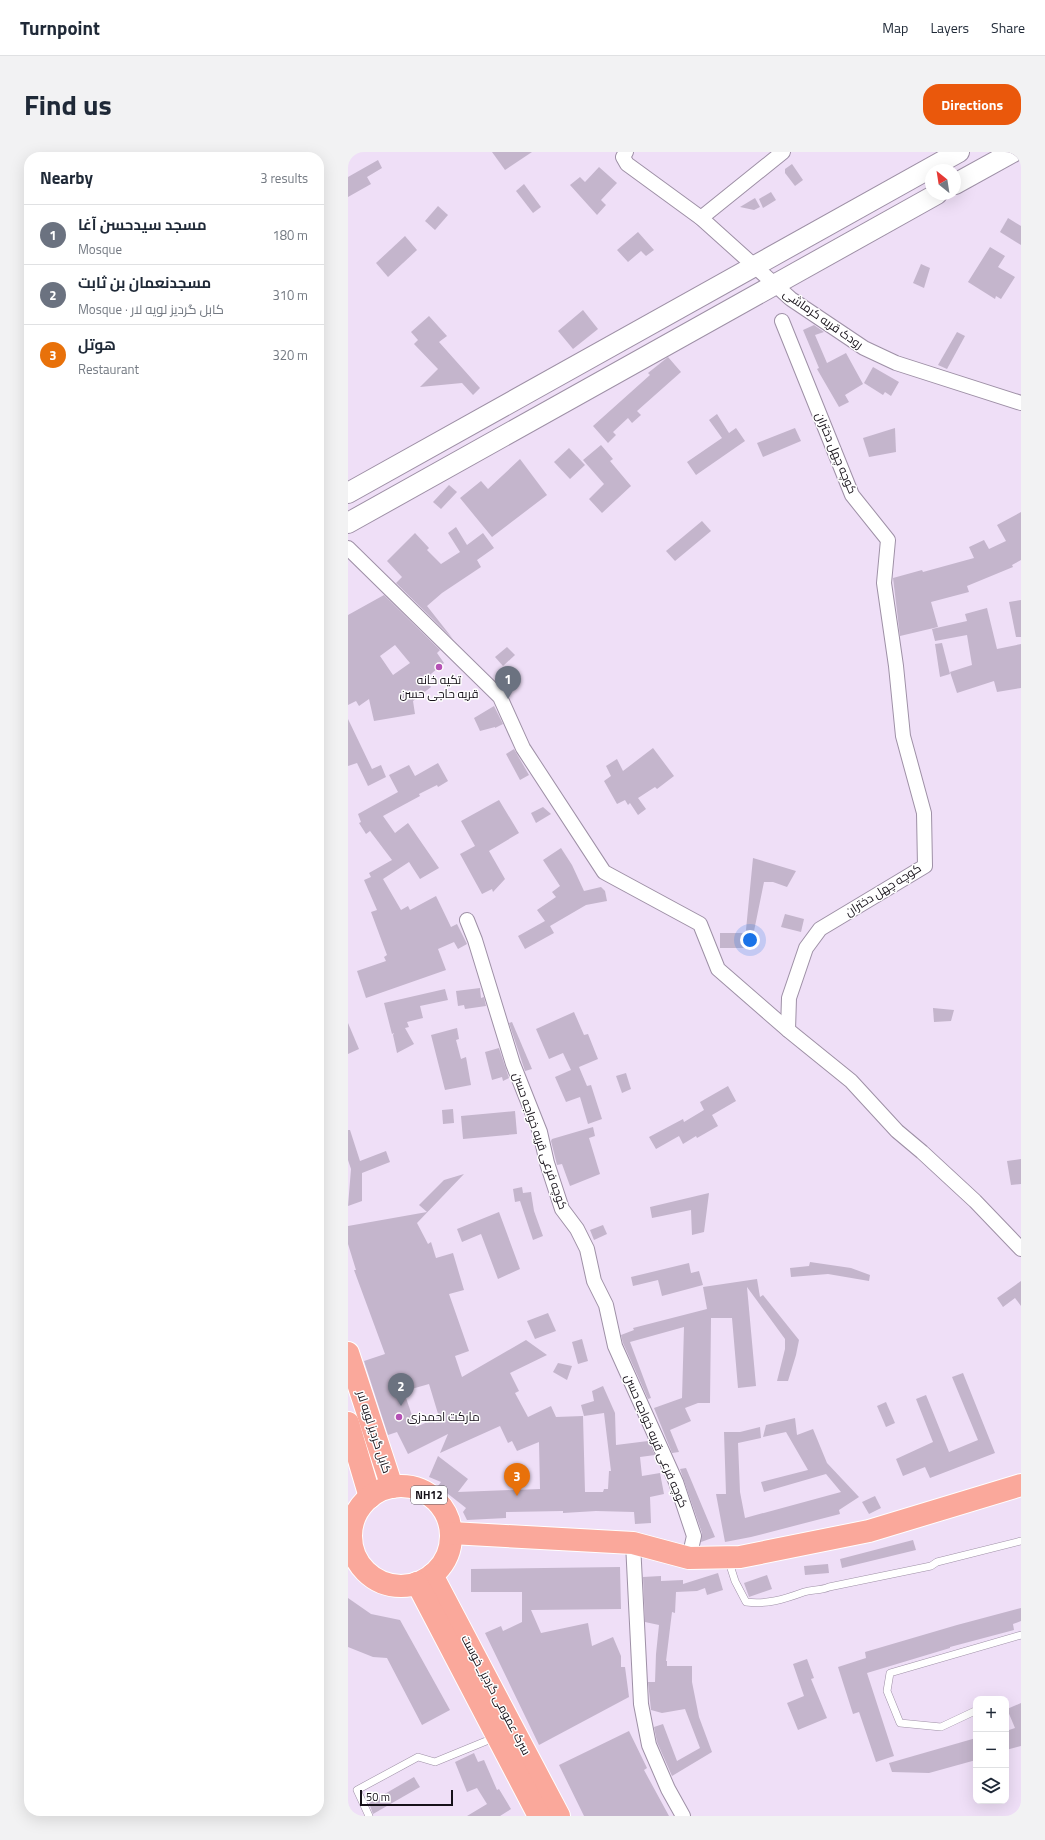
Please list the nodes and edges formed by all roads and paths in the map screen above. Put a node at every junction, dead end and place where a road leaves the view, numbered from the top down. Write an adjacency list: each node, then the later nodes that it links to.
1 (783, 152): 7 (street)
2 (959, 152): 8 (street)
3 (1013, 152): 5 (street)
4 (622, 154): 7 (street, رودک قریه کرماشی)
5 (961, 181)
6 (926, 200): 9 (street)
7 (701, 218): 8 (street, رودک قریه کرماشی)
8 (755, 266): 9 (street, رودک قریه کرماشی); 12 (street)
9 (775, 285): 11 (street, رودک قریه کرماشی); 13 (street)
10 (782, 321): 16 (street, کوچه چهل دختران)
11 (1021, 403)
12 (348, 493)
13 (348, 523)
14 (348, 548): 16 (street)
15 (467, 920): 28 (street, کوچه فرعی قریه خواجه حسن)
16 (788, 1030): 17 (street)
17 (1021, 1249)
18 (348, 1354): 21 (highway, کابل گردیز لویه لار)
19 (348, 1423): 22 (highway, کابل گردیز لویه لار)
20 (1021, 1486): 27 (highway)
21 (392, 1487): 22 (highway, NH12); 23 (highway, NH12)
22 (370, 1496): 24 (highway, NH12)
23 (451, 1532): 26 (highway); 29 (highway, NH12)
24 (349, 1538): 29 (highway, NH12)
25 (1021, 1541): 27 (lane)
26 (633, 1543): 28 (highway); 36 (street)
27 (728, 1557): 28 (highway)
28 (689, 1558)
29 (425, 1579): 32 (highway, سرک عمومی گردیز_خوست); 35 (highway, سرک عمومی گردیز_خوست)
30 (1021, 1635): 31 (lane)
31 (973, 1712)
32 (498, 1737): 33 (lane); 34 (highway, سرک عمومی گردیز_خوست)
33 (369, 1816)
34 (539, 1816)
35 (559, 1816)
36 (683, 1816)

